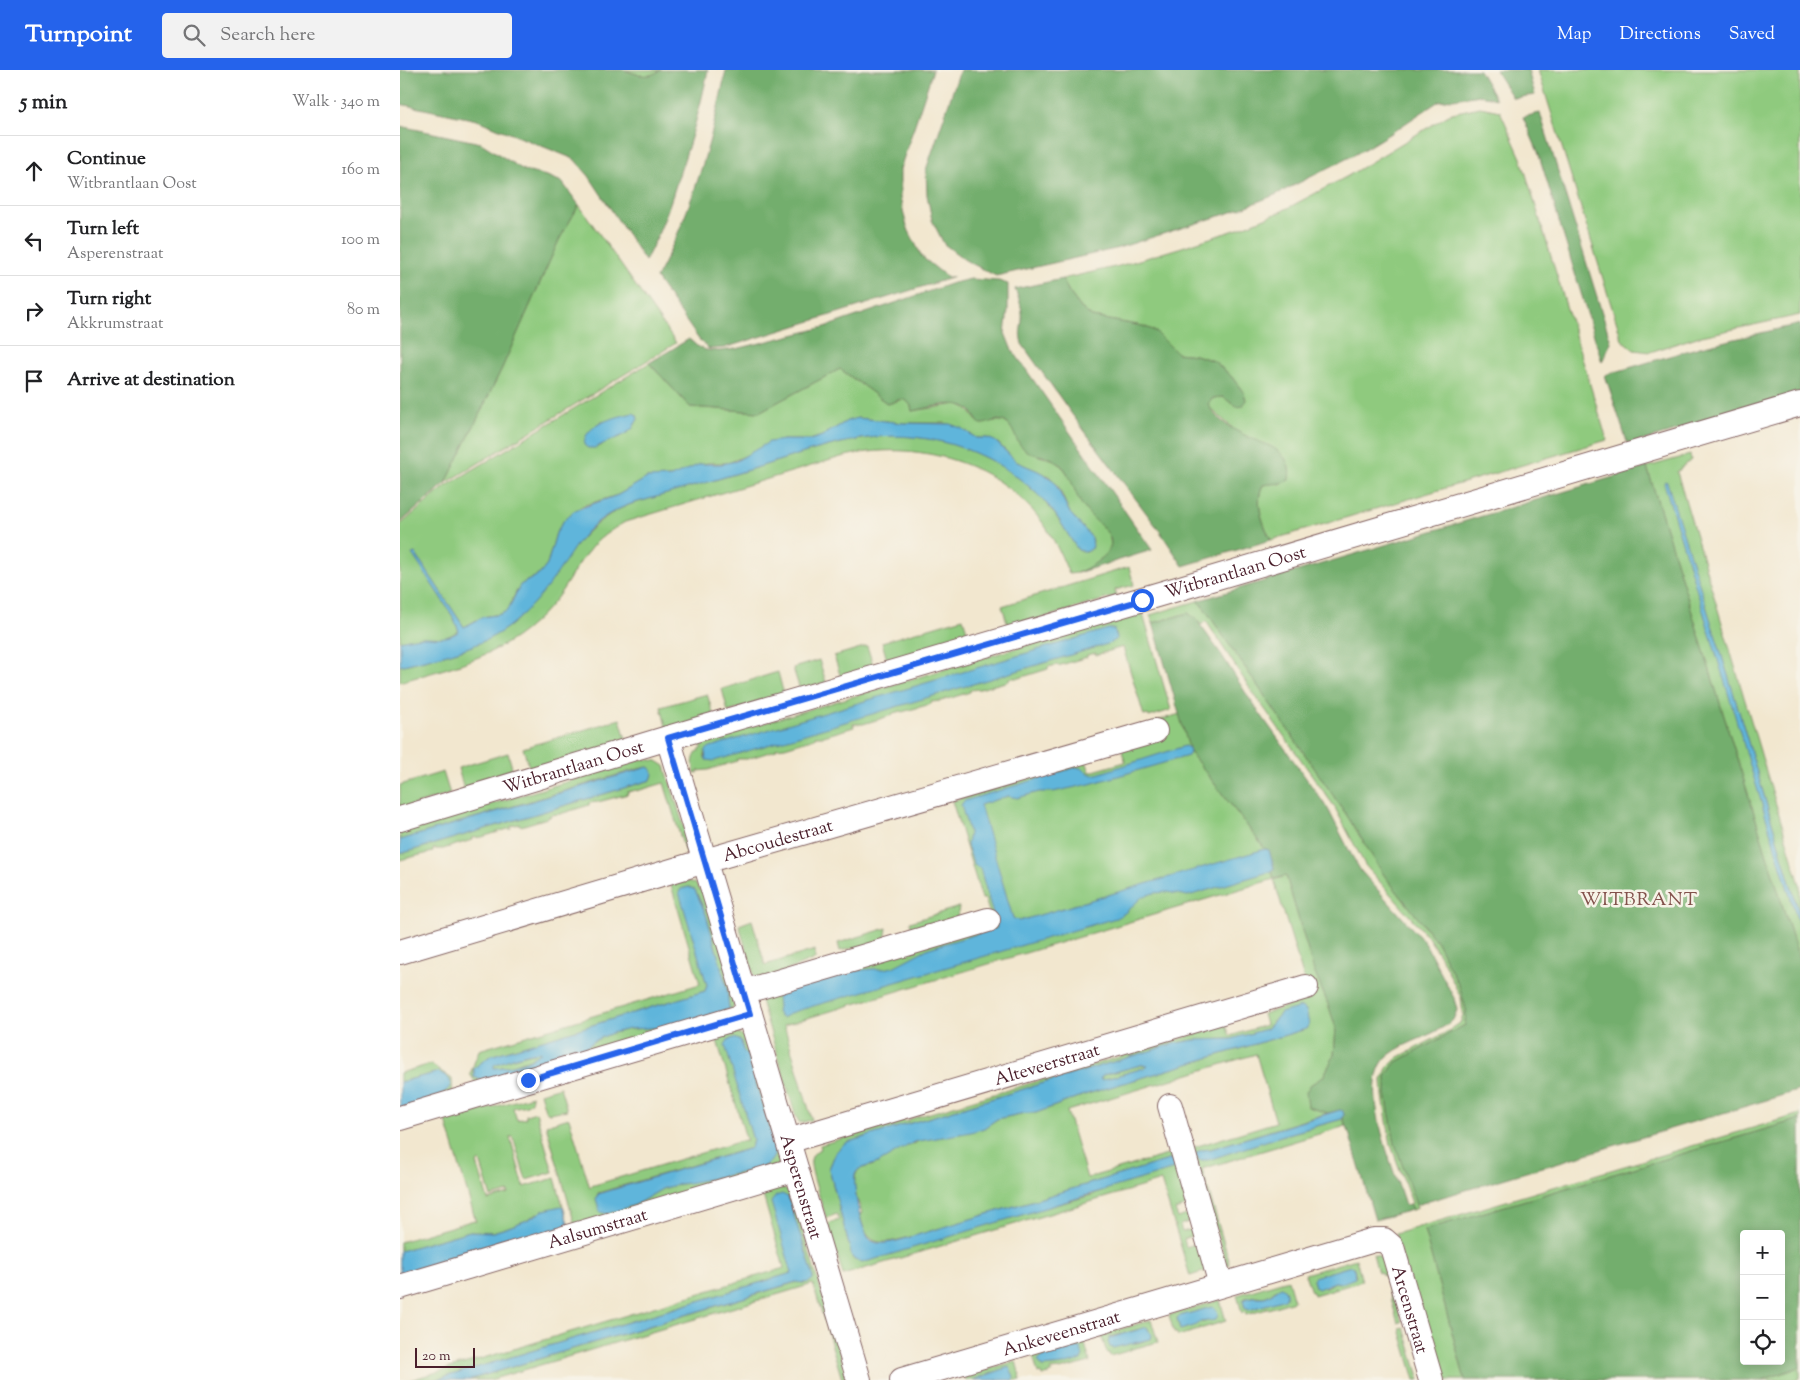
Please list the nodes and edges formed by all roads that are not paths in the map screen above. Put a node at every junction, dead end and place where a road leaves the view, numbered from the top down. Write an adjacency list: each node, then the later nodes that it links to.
1 (1800, 404): 3 (street, Witbrantlaan Oost)
2 (1155, 730): 5 (street, Abcoudestraat)
3 (668, 738): 4 (street, Witbrantlaan Oost); 5 (street, Asperenstraat)
4 (400, 819)
5 (705, 861): 7 (street, Abcoudestraat); 9 (street, Asperenstraat)
6 (988, 920): 9 (street)
7 (400, 952)
8 (1306, 987): 12 (street, Alteveerstraat)
9 (747, 1003): 11 (street); 12 (street, Asperenstraat)
10 (1170, 1106): 15 (street)
11 (400, 1118)
12 (788, 1142): 13 (street, Asperenstraat)
13 (796, 1169): 16 (street, Aalsumstraat); 17 (street, Asperenstraat)
14 (1384, 1240): 15 (street, Ankeveenstraat); 19 (street, Arcenstraat)
15 (1222, 1285): 18 (street, Ankeveenstraat)
16 (400, 1287)
17 (859, 1380)
18 (902, 1380)
19 (1431, 1380)

